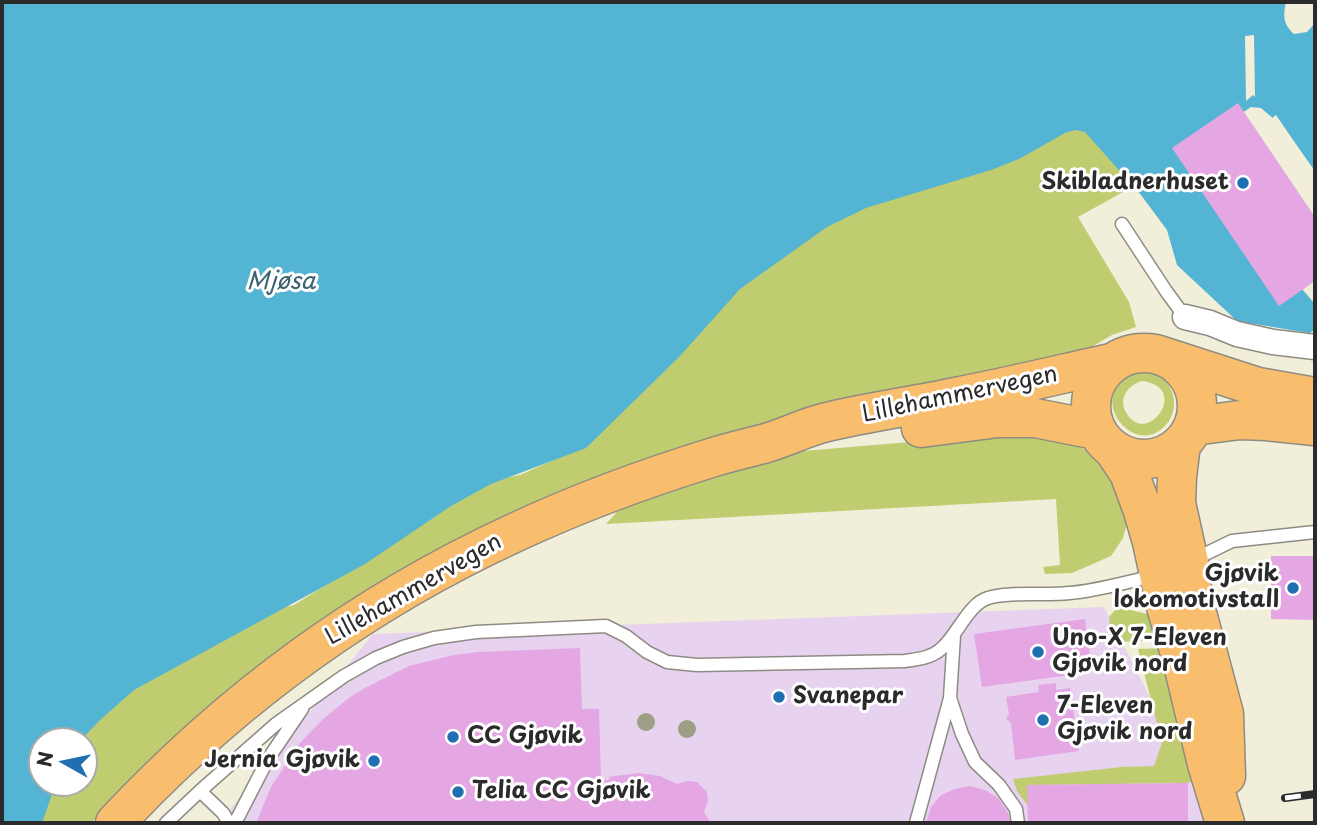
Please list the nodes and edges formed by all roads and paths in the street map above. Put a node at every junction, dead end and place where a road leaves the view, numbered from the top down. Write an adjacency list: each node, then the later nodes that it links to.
1 (1122, 224): 2 (lane)
2 (1185, 317): 3 (street)
3 (1315, 347)
4 (1163, 357): 5 (main road); 6 (main road); 8 (main road)
5 (1115, 362): 9 (main road); 10 (main road, Lillehammervegen)
6 (1315, 397)
7 (1315, 426): 8 (main road)
8 (1187, 435): 9 (main road); 12 (main road)
9 (1105, 439): 10 (main road, Lillehammervegen); 12 (main road)
10 (766, 443): 17 (main road, Lillehammervegen)
11 (1315, 532): 12 (lane)
12 (1173, 568): 13 (lane); 23 (main road)
13 (954, 635): 14 (lane); 15 (lane)
14 (950, 698): 21 (lane); 22 (lane)
15 (306, 703): 16 (lane); 20 (lane)
16 (200, 791): 18 (lane); 19 (lane)
17 (115, 823)
18 (166, 823)
19 (229, 823)
20 (235, 823)
21 (916, 823)
22 (1018, 823)
23 (1227, 823)

